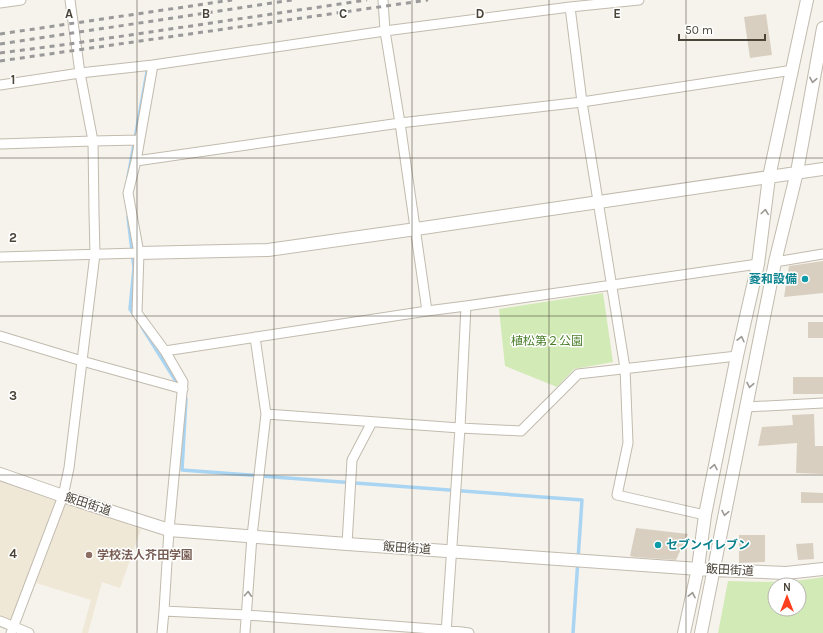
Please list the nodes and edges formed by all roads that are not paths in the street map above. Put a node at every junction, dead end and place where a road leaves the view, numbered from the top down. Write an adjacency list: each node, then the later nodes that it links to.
1 (21, 0): 6 (street)
2 (70, 0): 13 (street)
3 (383, 0): 9 (street)
4 (639, 0): 7 (street)
5 (807, 0): 12 (street)
6 (0, 3)
7 (570, 7): 9 (street); 15 (street)
8 (823, 28): 10 (street)
9 (385, 31): 11 (street); 16 (street)
10 (820, 59): 22 (street, one-way to 22)
11 (153, 65): 13 (street); 17 (street)
12 (793, 70): 15 (street); 23 (street)
13 (80, 73): 14 (street); 18 (street)
14 (0, 84)
15 (582, 102): 16 (street); 24 (street)
16 (400, 123): 20 (street); 25 (street)
17 (139, 140): 18 (street); 20 (street)
18 (93, 141): 19 (street); 27 (street)
19 (0, 144)
20 (136, 161): 26 (street)
21 (823, 169): 22 (street)
22 (797, 172): 23 (street); 30 (street)
23 (769, 177): 24 (street); 31 (street, one-way to 23)
24 (597, 202): 25 (street); 32 (street)
25 (416, 229): 26 (street); 34 (street)
26 (139, 253): 27 (street); 37 (street)
27 (95, 254): 29 (street); 39 (street)
28 (823, 254): 30 (street)
29 (0, 257)
30 (775, 262): 43 (street, one-way to 43)
31 (758, 264): 32 (street); 38 (street, one-way to 31)
32 (612, 285): 33 (street); 40 (street)
33 (466, 306): 34 (street); 46 (street)
34 (427, 311): 36 (street)
35 (0, 336): 39 (street)
36 (255, 337): 37 (street); 44 (street)
37 (165, 351): 41 (street)
38 (737, 356): 40 (street); 49 (street, one-way to 38)
39 (82, 361): 41 (street); 48 (street)
40 (625, 368): 46 (street); 49 (street)
41 (183, 389): 50 (street)
42 (823, 403): 43 (street)
43 (746, 406): 56 (street, one-way to 56)
44 (266, 414): 45 (street); 51 (street)
45 (372, 422): 46 (street); 52 (street)
46 (460, 428): 53 (street)
47 (0, 474): 48 (street, 飯田街道)
48 (63, 496): 50 (street, 飯田街道); 60 (street)
49 (705, 515): 54 (street)
50 (169, 530): 51 (street, 飯田街道); 57 (street)
51 (252, 536): 52 (street, 飯田街道); 58 (street, one-way to 51)
52 (347, 544): 53 (street, 飯田街道)
53 (452, 551): 54 (street, 飯田街道); 61 (street)
54 (698, 568): 56 (street, 飯田街道); 66 (street, one-way to 54)
55 (823, 569): 56 (street, 飯田街道)
56 (713, 570): 67 (street)
57 (164, 611): 58 (street); 63 (street)
58 (246, 615): 61 (street); 64 (street)
59 (0, 621): 60 (street)
60 (12, 630): 62 (street)
61 (446, 632): 65 (street)
62 (29, 633)
63 (162, 633)
64 (245, 633)
65 (469, 633)
66 (684, 633)
67 (701, 633)

